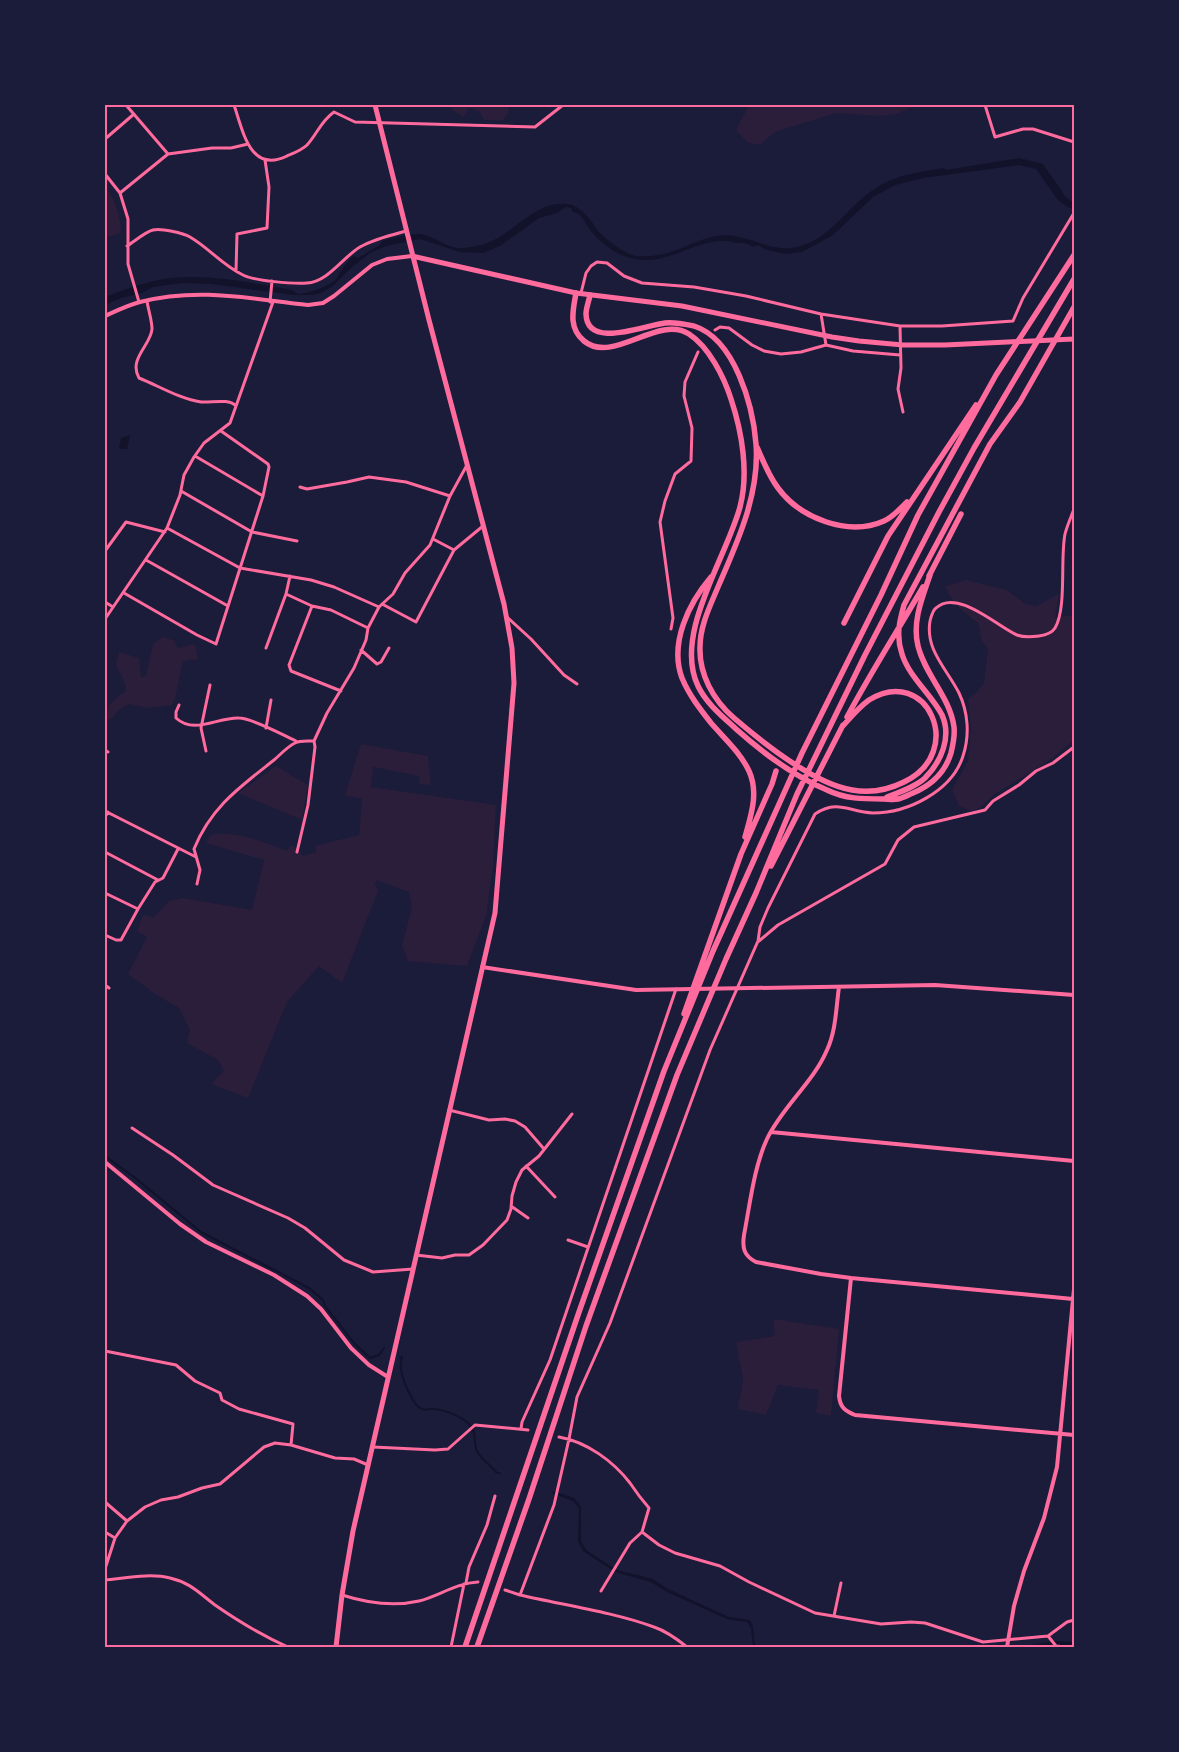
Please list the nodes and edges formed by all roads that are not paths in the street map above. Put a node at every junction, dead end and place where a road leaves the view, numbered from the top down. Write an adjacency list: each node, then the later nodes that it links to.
1 (126, 105): 6 (street)
2 (234, 105): 10 (street)
3 (375, 105): 7 (main road)
4 (564, 105): 7 (street)
5 (985, 105): 9 (street)
6 (134, 114): 8 (street); 11 (street)
7 (379, 122): 12 (street); 16 (main road)
8 (105, 139)
9 (1074, 142)
10 (248, 144): 11 (street); 12 (street)
11 (168, 154): 14 (street)
12 (265, 160): 20 (street)
13 (105, 174): 14 (street)
14 (120, 194): 17 (street)
15 (1074, 213): 31 (street)
16 (407, 232): 19 (main road); 22 (street)
17 (127, 246): 20 (street); 25 (street)
18 (1074, 254): 37 (highway)
19 (412, 256): 23 (main road); 27 (street); 43 (main road)
20 (236, 271): 22 (street)
21 (1074, 279): 103 (highway)
22 (272, 282): 27 (street)
23 (578, 293): 24 (main road); 29 (street); 61 (highway)
24 (590, 295): 33 (main road); 41 (highway)
25 (139, 299): 26 (street); 30 (street)
26 (146, 301): 27 (street); 38 (street)
27 (272, 302): 38 (street)
28 (1074, 307): 92 (highway)
29 (821, 314): 31 (street); 34 (street)
30 (105, 316)
31 (900, 326): 36 (street)
32 (715, 330): 34 (street)
33 (1074, 339)
34 (826, 345): 36 (street)
35 (698, 352): 75 (street)
36 (900, 355): 39 (street)
37 (996, 375): 46 (highway); 114 (highway)
38 (236, 406): 40 (street)
39 (903, 412)
40 (221, 431): 42 (street); 47 (street)
41 (756, 445): 46 (highway); 85 (highway)
42 (195, 456): 45 (street); 47 (street)
43 (467, 465): 48 (street); 51 (main road)
44 (300, 487): 48 (street)
45 (181, 490): 52 (street); 53 (street)
46 (915, 494): 73 (highway)
47 (263, 496): 53 (street)
48 (450, 496): 54 (street)
49 (1074, 509): 106 (street)
50 (961, 514): 62 (highway)
51 (483, 526): 58 (street); 71 (main road)
52 (166, 530): 56 (street); 59 (street); 60 (street)
53 (252, 532): 55 (street); 60 (street)
54 (433, 539): 58 (street); 69 (street)
55 (298, 541)
56 (106, 546): 57 (street)
57 (105, 550)
58 (454, 550): 69 (street)
59 (146, 560): 64 (street); 67 (street)
60 (240, 568): 63 (street); 67 (street)
61 (715, 572): 92 (highway); 98 (highway)
62 (930, 575): 85 (highway); 92 (highway)
63 (290, 576): 65 (street); 69 (street)
64 (124, 593): 67 (street); 70 (street)
65 (286, 594): 68 (street); 76 (street)
66 (105, 602): 70 (street)
67 (228, 606)
68 (312, 606): 74 (street); 81 (street)
69 (381, 606): 74 (street)
70 (113, 607): 72 (street)
71 (506, 617): 79 (street); 107 (main road)
72 (105, 619)
73 (844, 623)
74 (368, 628): 78 (street)
75 (671, 629)
76 (266, 648)
77 (389, 648): 78 (street)
78 (361, 650): 81 (street)
79 (577, 684)
80 (210, 685): 84 (street)
81 (340, 691): 88 (street)
82 (271, 700): 86 (street)
83 (179, 705): 84 (street)
84 (202, 725): 86 (street); 90 (street)
85 (842, 727): 103 (highway)
86 (266, 728): 87 (street)
87 (297, 741): 88 (street); 99 (street)
88 (314, 741): 97 (street)
89 (1074, 747): 106 (street)
90 (206, 751)
91 (776, 771): 98 (highway)
92 (883, 799)
93 (106, 812): 94 (street); 95 (street)
94 (105, 817)
95 (178, 848): 99 (street); 100 (street)
96 (105, 852): 100 (street)
97 (297, 852)
98 (741, 854): 114 (highway)
99 (196, 858): 101 (street)
100 (158, 880): 104 (street)
101 (197, 884)
102 (105, 893): 104 (street)
103 (756, 893): 168 (highway)
104 (138, 909): 105 (street)
105 (105, 935)
106 (758, 941): 111 (street)
107 (482, 967): 112 (street); 115 (main road)
108 (105, 986): 110 (street)
109 (839, 987): 111 (street); 113 (street); 118 (street)
110 (109, 988)
111 (738, 988): 112 (street); 140 (street)
112 (678, 989): 127 (street)
113 (1074, 995)
114 (664, 1071): 167 (highway)
115 (449, 1110): 119 (street); 128 (main road)
116 (572, 1114): 119 (street)
117 (132, 1128): 129 (street)
118 (771, 1132): 120 (street); 130 (street)
119 (544, 1149): 122 (street)
120 (1074, 1161)
121 (105, 1162): 134 (street)
122 (526, 1166): 123 (street); 124 (street)
123 (555, 1197)
124 (511, 1206): 125 (street); 128 (street)
125 (528, 1218)
126 (568, 1240): 127 (street)
127 (588, 1247): 135 (street)
128 (416, 1254): 129 (main road)
129 (413, 1269): 134 (main road)
130 (851, 1278): 132 (street); 137 (street)
131 (1074, 1289): 132 (street)
132 (1073, 1299): 137 (street)
133 (105, 1352): 141 (street)
134 (388, 1377): 142 (main road)
135 (521, 1429): 136 (street); 142 (street)
136 (528, 1430)
137 (1061, 1434): 138 (street); 162 (street)
138 (1074, 1435)
139 (559, 1437): 140 (street)
140 (569, 1438): 148 (street); 158 (street)
141 (291, 1446): 143 (street); 146 (street)
142 (372, 1447): 143 (main road)
143 (368, 1465): 157 (main road)
144 (495, 1496): 153 (street)
145 (105, 1502): 146 (street)
146 (127, 1521): 149 (street)
147 (105, 1532): 149 (street)
148 (642, 1532): 156 (street); 159 (street)
149 (115, 1538): 150 (street)
150 (105, 1569)
151 (105, 1580): 164 (street)
152 (478, 1582): 153 (street)
153 (465, 1583): 157 (street); 166 (street)
154 (841, 1583): 159 (street)
155 (506, 1590): 158 (street)
156 (601, 1591)
157 (342, 1595): 165 (main road)
158 (520, 1595): 169 (street)
159 (834, 1616): 162 (street)
160 (1074, 1620): 161 (street)
161 (1048, 1636): 162 (street); 163 (street)
162 (1008, 1641): 170 (street)
163 (1056, 1646): 171 (street)
164 (288, 1647)
165 (336, 1647)
166 (451, 1647)
167 (465, 1647)
168 (477, 1647)
169 (687, 1647)
170 (1007, 1647)
171 (1065, 1647)

